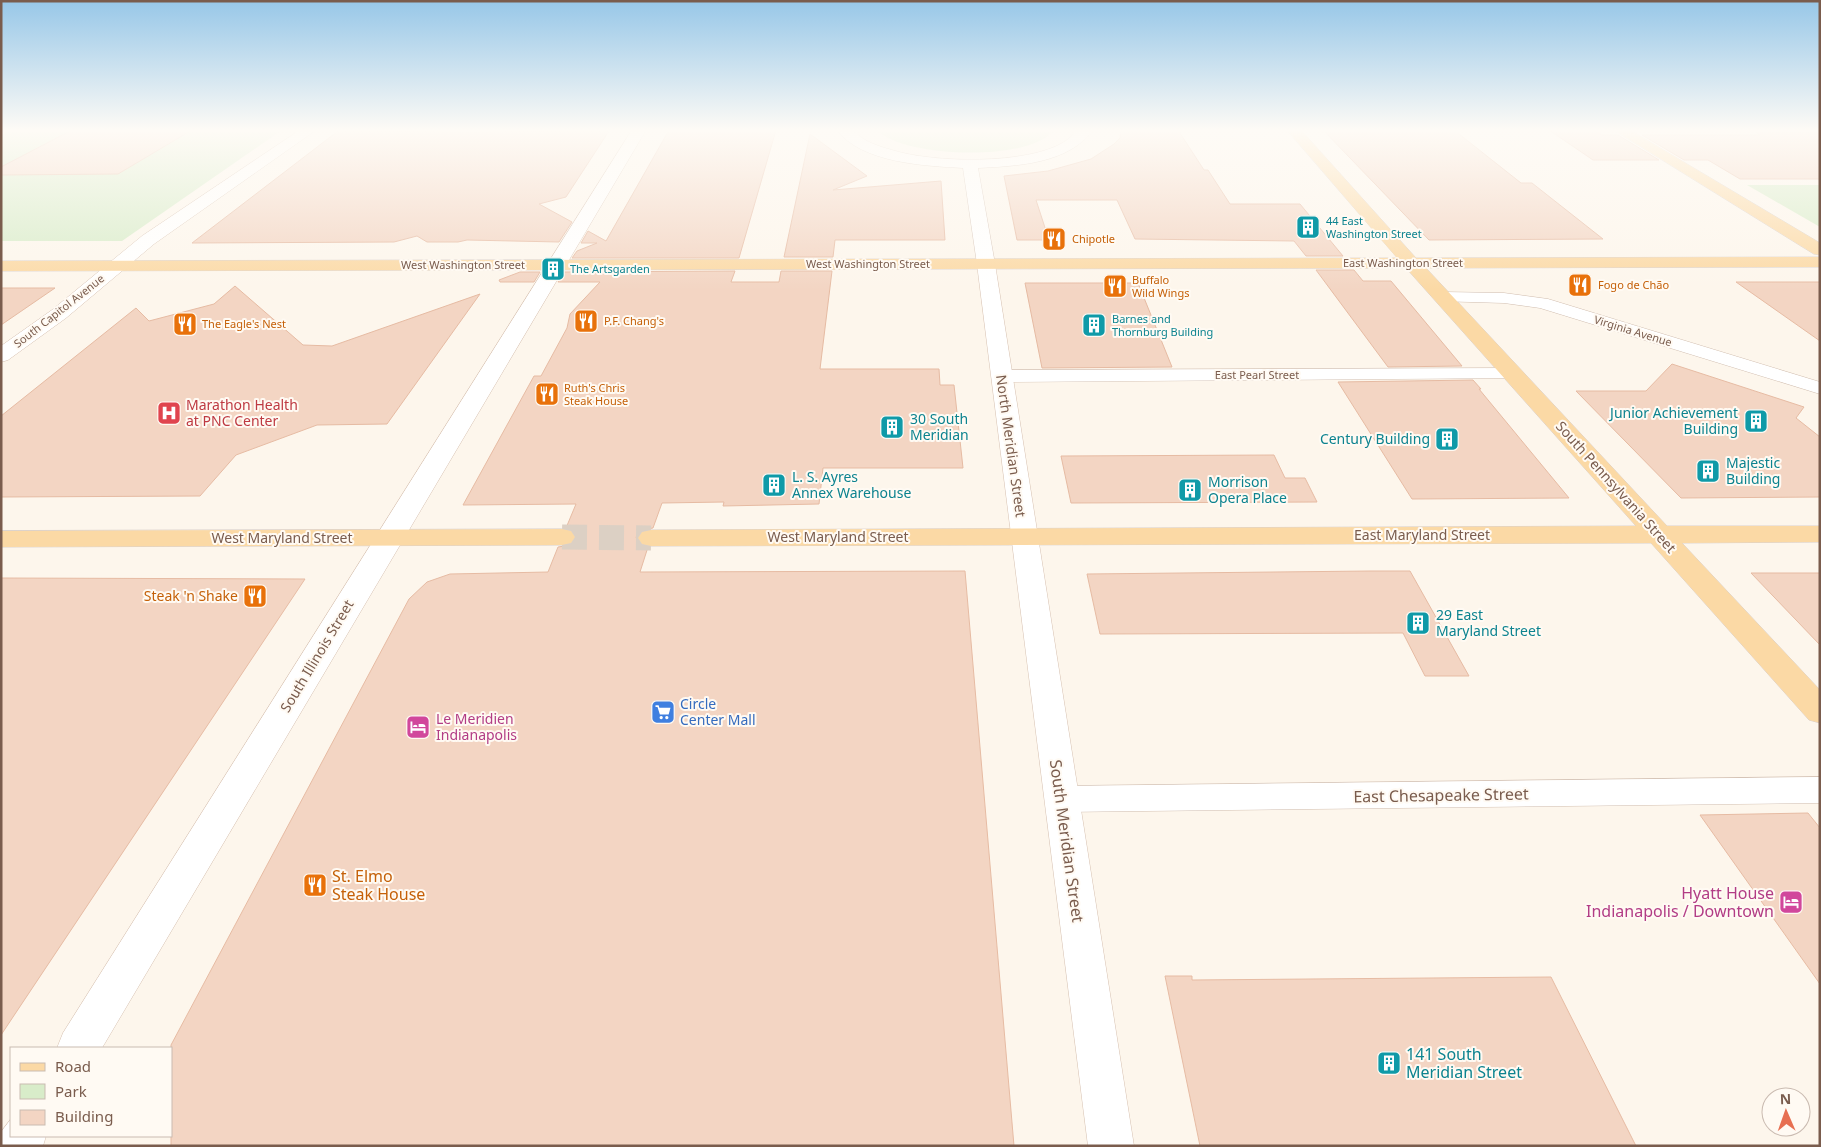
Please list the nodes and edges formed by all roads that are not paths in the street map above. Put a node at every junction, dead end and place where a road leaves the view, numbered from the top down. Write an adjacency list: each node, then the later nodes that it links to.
1 (230, 184): 12 (main road, South Capitol Avenue)
2 (606, 184): 10 (main road, South Illinois Street)
3 (973, 184): 9 (main road)
4 (1341, 184): 8 (main road, South Pennsylvania Street)
5 (1710, 184): 6 (main road)
6 (1820, 250)
7 (1820, 262): 8 (main road, East Washington Street)
8 (1412, 263): 9 (main road, East Washington Street); 13 (main road, South Pennsylvania Street)
9 (986, 264): 10 (main road, West Washington Street); 15 (main road)
10 (556, 265): 12 (main road, West Washington Street); 22 (main road, South Illinois Street)
11 (1, 266): 12 (main road, West Washington Street)
12 (117, 266): 14 (main road, South Capitol Avenue)
13 (1443, 297): 16 (main road, South Pennsylvania Street); 17 (street, Virginia Avenue)
14 (1, 356)
15 (1000, 366): 16 (street, East Pearl Street); 20 (main road, North Meridian Street)
16 (1513, 374): 18 (main road, South Pennsylvania Street)
17 (1820, 388)
18 (1658, 534): 19 (main road, East Maryland Street); 20 (main road, East Maryland Street); 25 (main road, South Pennsylvania Street)
19 (1820, 534)
20 (1024, 536): 23 (main road, West Maryland Street); 27 (main road, South Meridian Street)
21 (562, 537): 22 (main road, West Maryland Street)
22 (389, 538): 24 (main road, West Maryland Street); 28 (main road, South Illinois Street)
23 (651, 538)
24 (1, 539)
25 (1820, 711)
26 (1820, 790): 27 (street, East Chesapeake Street)
27 (1061, 799): 29 (main road, South Meridian Street)
28 (79, 1047)
29 (1111, 1146)

